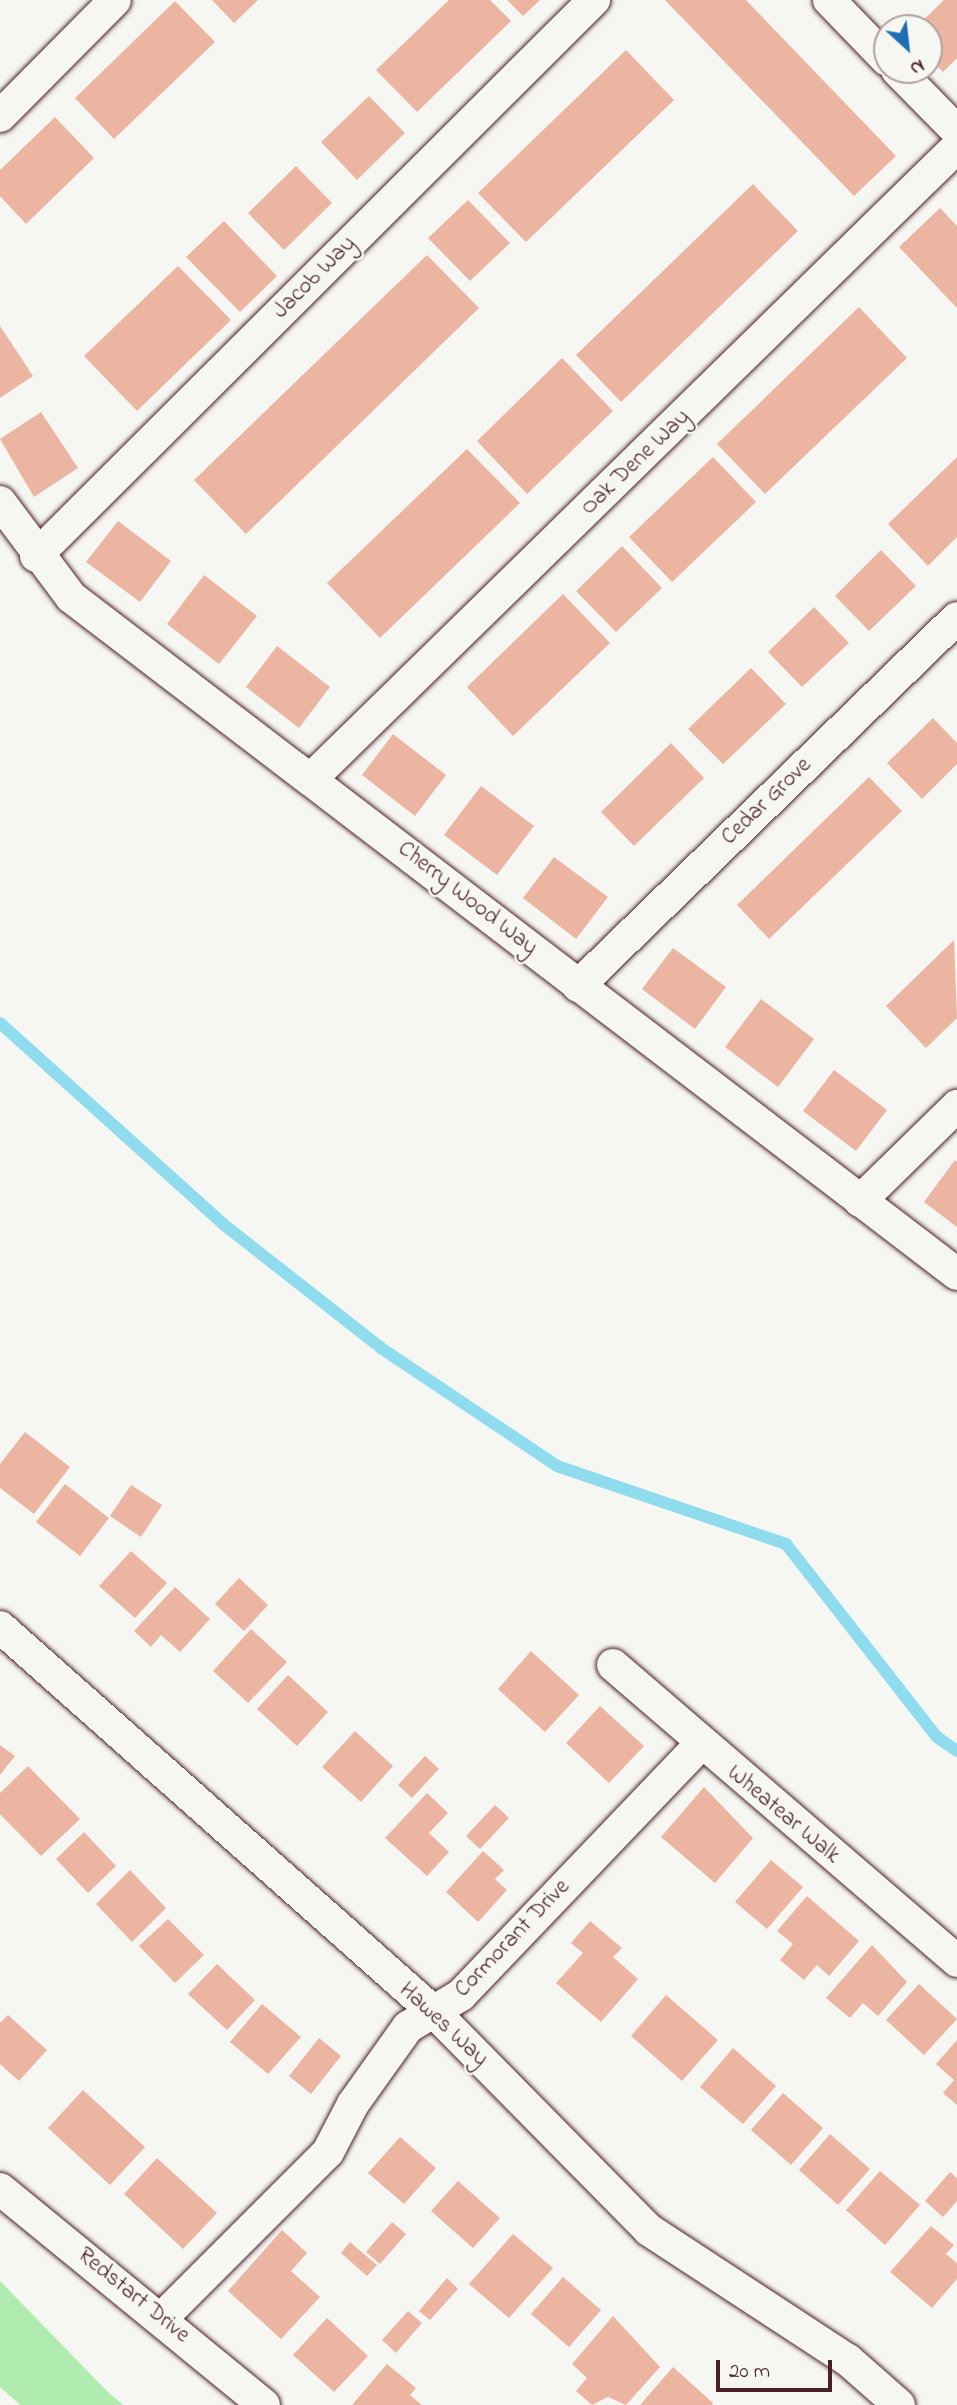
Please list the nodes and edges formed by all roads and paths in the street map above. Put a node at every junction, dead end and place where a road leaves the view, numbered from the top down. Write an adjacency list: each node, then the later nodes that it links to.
1 (115, 0): 6 (street)
2 (594, 0): 10 (street, Jacob Way)
3 (829, 0): 4 (street)
4 (873, 46)
5 (911, 84): 7 (street)
6 (0, 116)
7 (957, 131)
8 (957, 148): 12 (street, Oak Dene Way)
9 (0, 502): 10 (street, Cherry Wood Way)
10 (36, 556): 12 (street, Cherry Wood Way)
11 (957, 618): 13 (street, Cedar Grove)
12 (313, 777): 13 (street, Cherry Wood Way)
13 (578, 986): 15 (street, Cherry Wood Way)
14 (957, 1106): 15 (street)
15 (860, 1202): 16 (street, Cherry Wood Way)
16 (957, 1274)
17 (0, 1627): 21 (street, Hawes Way)
18 (613, 1665): 19 (street, Wheatear Walk)
19 (700, 1745): 20 (street, Wheatear Walk); 21 (street, Cormorant Drive)
20 (957, 1961)
21 (436, 2014): 23 (street, Cormorant Drive); 25 (street, Hawes Way)
22 (0, 2189): 23 (street, Redstart Drive)
23 (163, 2317): 24 (street, Redstart Drive)
24 (264, 2405)
25 (899, 2405)

